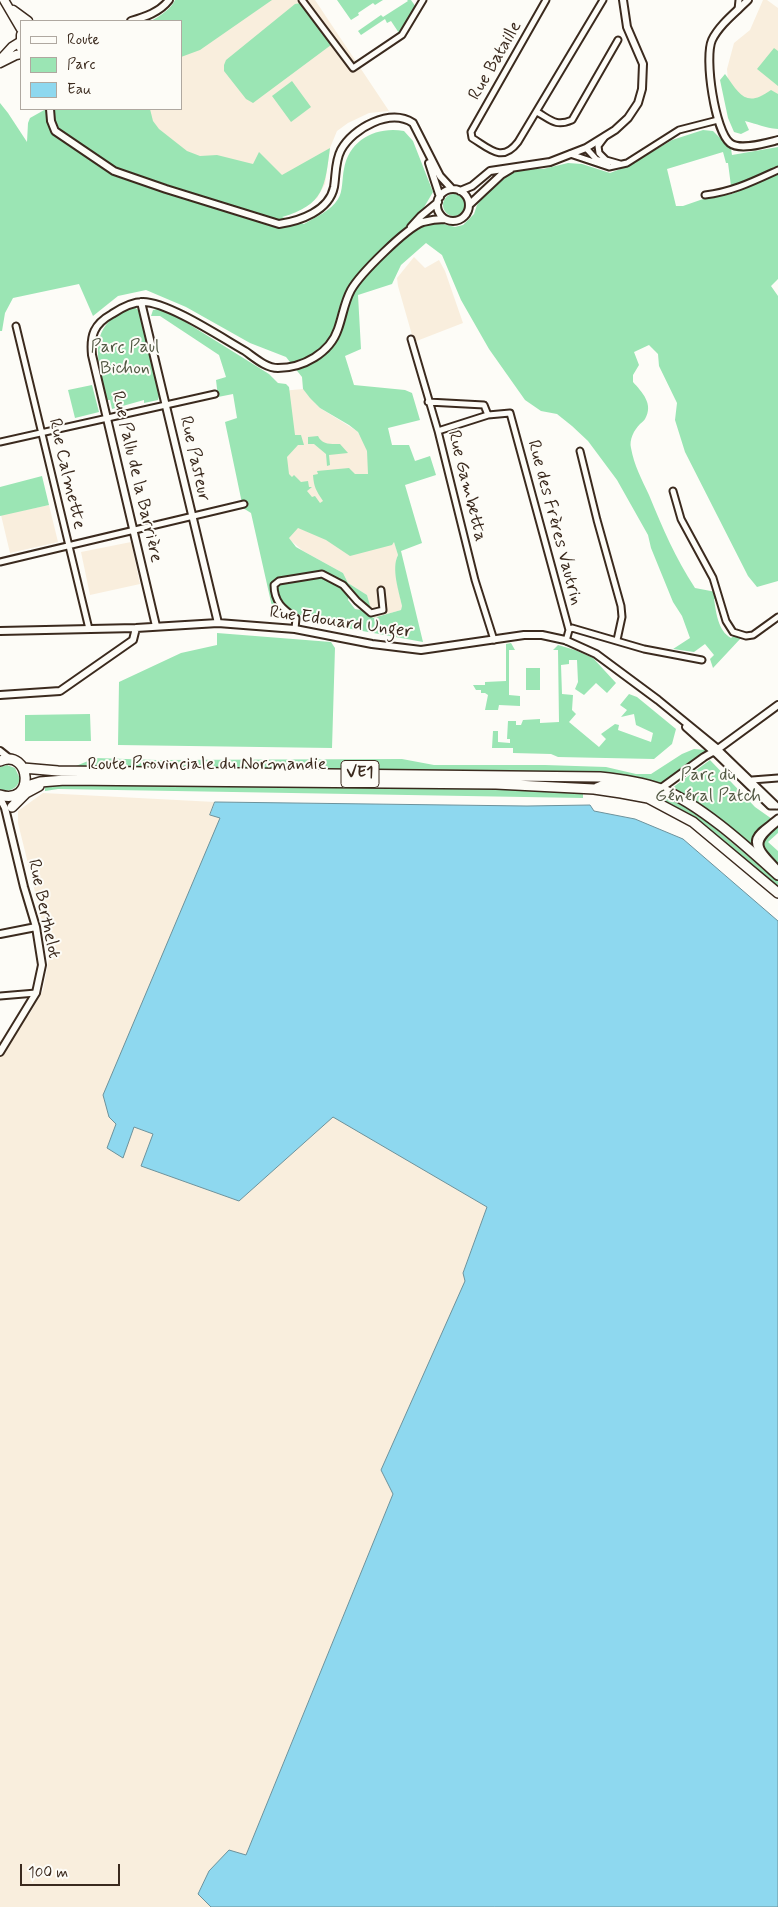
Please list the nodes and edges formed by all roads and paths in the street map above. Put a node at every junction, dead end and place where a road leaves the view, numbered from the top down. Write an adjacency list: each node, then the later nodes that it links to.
1 (169, 0): 13 (street)
2 (302, 0): 3 (street)
3 (423, 0)
4 (546, 0): 20 (street, Rue Bataille)
5 (595, 0): 10 (street)
6 (624, 0): 22 (street)
7 (739, 0): 11 (street)
8 (748, 0): 11 (street)
9 (6, 2): 12 (main road); 14 (main road)
10 (601, 2): 20 (street)
11 (738, 10): 21 (street)
12 (27, 20)
13 (134, 20)
14 (20, 27)
15 (618, 40): 20 (street)
16 (20, 43): 18 (main road)
17 (20, 54): 18 (main road)
18 (0, 62)
19 (50, 110): 24 (street)
20 (537, 112)
21 (718, 120): 23 (street); 28 (street)
22 (604, 137): 25 (street); 28 (street)
23 (778, 140)
24 (422, 142): 31 (street); 34 (street)
25 (584, 149): 26 (street); 27 (street); 28 (street)
26 (570, 154): 27 (street); 29 (street)
27 (590, 162): 28 (street)
28 (621, 164)
29 (514, 167): 32 (street); 35 (street)
30 (778, 170): 33 (street)
31 (452, 190): 32 (street); 34 (street)
32 (460, 191): 35 (street)
33 (705, 195)
34 (439, 200): 36 (street); 37 (street)
35 (469, 205): 36 (street)
36 (445, 219): 37 (street)
37 (404, 235): 38 (street)
38 (141, 302): 43 (street, Rue Pasteur); 45 (street, Rue Pallu de la Barrière)
39 (16, 326): 47 (street, Rue Calmette)
40 (411, 338): 42 (street, Rue Gambetta)
41 (215, 394): 43 (street)
42 (428, 402): 44 (street); 46 (street, Rue Gambetta)
43 (166, 404): 45 (street); 52 (street, Rue Pasteur)
44 (488, 415): 46 (street); 63 (street, Rue des Frères Vautrin)
45 (107, 417): 47 (street); 53 (street, Rue Pallu de la Barrière)
46 (438, 431): 65 (street, Rue Gambetta)
47 (41, 433): 48 (street); 54 (street, Rue Calmette)
48 (0, 442)
49 (580, 451): 66 (street)
50 (673, 491): 57 (street)
51 (244, 504): 52 (street)
52 (192, 516): 53 (street); 58 (street, Rue Pasteur)
53 (134, 530): 54 (street); 59 (street, Rue Pallu de la Barrière)
54 (69, 546): 55 (street); 61 (street, Rue Calmette)
55 (0, 562)
56 (381, 590): 62 (street)
57 (778, 617)
58 (218, 623): 59 (street, Rue Edouard Unger); 62 (street, Rue Edouard Unger)
59 (156, 626): 60 (street, Rue Edouard Unger)
60 (136, 628): 61 (street, Rue Edouard Unger); 69 (street)
61 (89, 629): 64 (street, Rue Edouard Unger)
62 (295, 630): 65 (street, Rue Edouard Unger)
63 (569, 630): 66 (street); 67 (street, Rue des Frères Vautrin)
64 (0, 632)
65 (494, 640): 67 (street, Rue Edouard Unger)
66 (616, 640): 68 (street)
67 (566, 641): 72 (street, Rue Edouard Unger)
68 (702, 660)
69 (0, 695)
70 (778, 705): 72 (street)
71 (0, 751): 73 (street)
72 (716, 751): 77 (street, Rue Edouard Unger); 80 (street); 82 (street, Rue Edouard Unger)
73 (5, 760): 74 (main road)
74 (23, 768): 79 (main road); 80 (main road, Route Provinciale du Normandie / VE1)
75 (778, 778): 77 (street)
76 (65, 780): 78 (main road, Route Provinciale du Normandie / VE1); 79 (main road, Route Provinciale du Normandie / VE1); 83 (main road)
77 (752, 780): 82 (street, Rue Edouard Unger)
78 (594, 789): 80 (main road); 88 (main road, Route Provinciale du Normandie / VE1)
79 (21, 790): 81 (main road, Route Provinciale du Normandie); 83 (street, Rue Berthelot)
80 (662, 790): 87 (main road, Route Provinciale du Normandie / VE1)
81 (0, 796): 86 (street, Rue Berthelot)
82 (778, 806)
83 (12, 808): 86 (street, Rue Berthelot)
84 (778, 818): 87 (street)
85 (778, 822): 87 (street)
86 (10, 831): 89 (street, Rue Berthelot)
87 (778, 872)
88 (778, 893)
89 (36, 927): 90 (street); 91 (street, Rue Berthelot)
90 (0, 934)
91 (36, 993): 92 (street); 93 (street, Rue Berthelot)
92 (0, 996)
93 (0, 1052)

